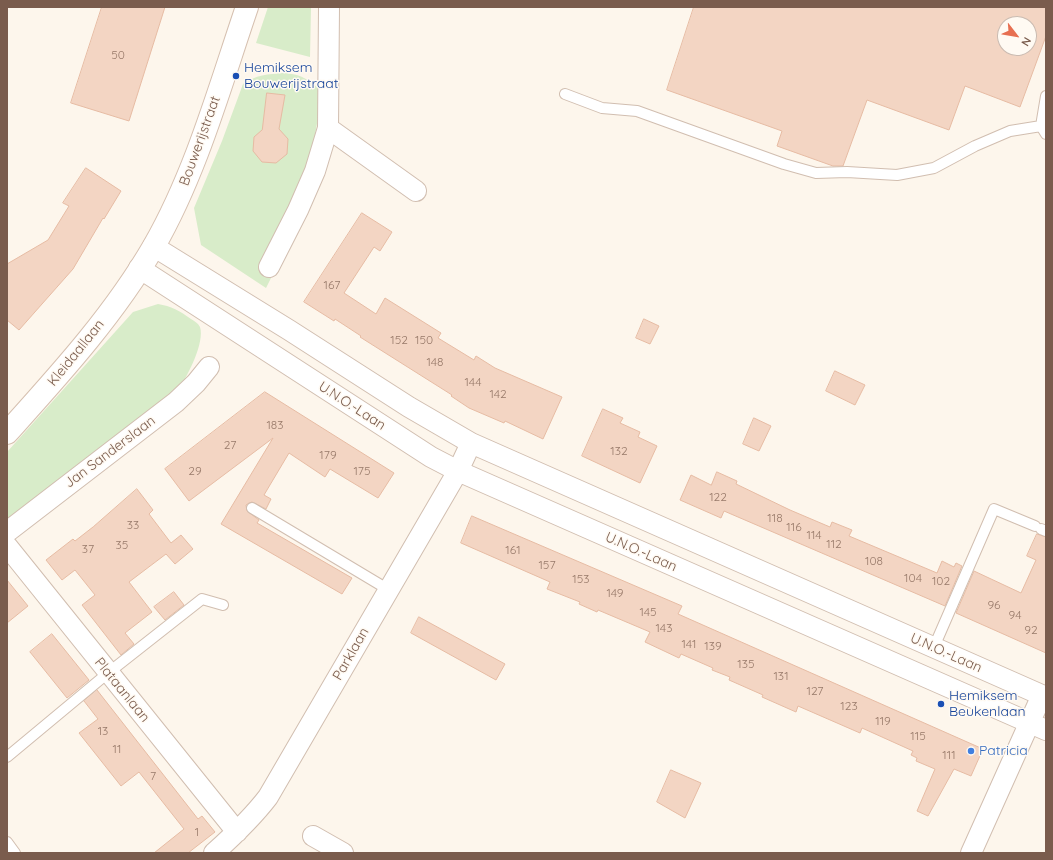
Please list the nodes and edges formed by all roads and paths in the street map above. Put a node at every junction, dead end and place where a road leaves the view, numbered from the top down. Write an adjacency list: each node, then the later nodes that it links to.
1 (247, 7): 8 (street, Bouwerijstraat)
2 (329, 7): 5 (street)
3 (565, 94): 6 (lane)
4 (1046, 96): 6 (lane)
5 (328, 128): 7 (street); 9 (street)
6 (1044, 130)
7 (416, 191)
8 (154, 246): 10 (street, Bouwerijstraat); 11 (street, U.N.O.-Laan)
9 (269, 267)
10 (139, 268): 12 (street, U.N.O.-Laan); 14 (street, Kleidaallaan)
11 (269, 318): 12 (street); 15 (street, U.N.O.-Laan)
12 (252, 342): 16 (street, U.N.O.-Laan)
13 (209, 367): 19 (street, Jan Sanderslaan)
14 (7, 433)
15 (471, 443): 16 (street, Parklaan); 23 (street, U.N.O.-Laan)
16 (458, 471): 21 (street, Parklaan); 26 (street, U.N.O.-Laan)
17 (252, 508): 21 (lane)
18 (1041, 529): 23 (lane)
19 (7, 532)
20 (7, 546): 24 (street, Plataanlaan)
21 (389, 590): 28 (street, Parklaan)
22 (223, 605): 24 (lane)
23 (934, 647): 25 (street, U.N.O.-Laan)
24 (108, 673): 27 (lane); 28 (street, Plataanlaan)
25 (1044, 696): 26 (street)
26 (1038, 727): 34 (street)
27 (7, 757)
28 (237, 832): 32 (street, Parklaan)
29 (312, 836): 33 (street)
30 (7, 842): 31 (lane)
31 (16, 853)
32 (214, 853)
33 (343, 853)
34 (971, 853)

